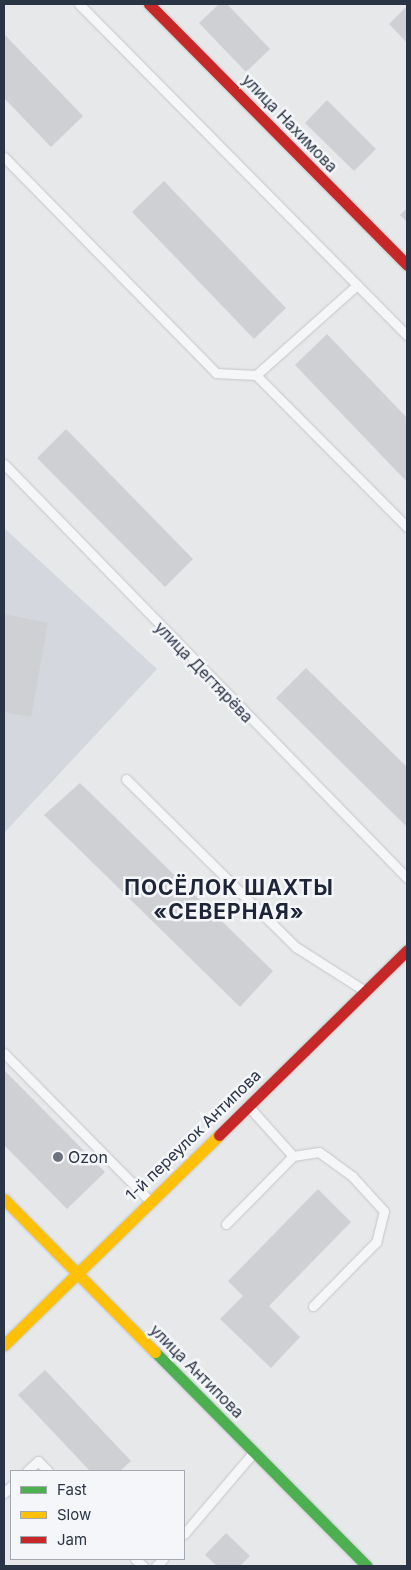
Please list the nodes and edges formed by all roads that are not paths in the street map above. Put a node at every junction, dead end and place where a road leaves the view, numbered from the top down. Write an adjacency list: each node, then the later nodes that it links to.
1 (79, 4): 5 (lane)
2 (150, 4): 4 (main road, улица Нахимова)
3 (4, 157): 7 (lane)
4 (407, 265)
5 (357, 285): 6 (lane); 7 (lane)
6 (407, 336)
7 (256, 375): 9 (lane)
8 (4, 464): 11 (lane, улица Дегтярёва)
9 (407, 527)
10 (126, 779): 13 (lane)
11 (407, 878)
12 (407, 950): 13 (main road, 1-й переулок Антипова)
13 (365, 991): 15 (main road, 1-й переулок Антипова)
14 (4, 1053): 18 (lane)
15 (247, 1105): 16 (lane); 18 (main road, 1-й переулок Антипова)
16 (293, 1156): 19 (lane); 21 (lane)
17 (4, 1199): 20 (main road, улица Антипова)
18 (150, 1201): 20 (main road, 1-й переулок Антипова)
19 (226, 1224)
20 (76, 1273): 22 (main road, 1-й переулок Антипова); 23 (main road, улица Антипова)
21 (314, 1306)
22 (4, 1345)
23 (254, 1452): 26 (lane); 27 (main road, улица Антипова)
24 (28, 1470): 25 (lane)
25 (47, 1470)
26 (185, 1533)
27 (367, 1566)

